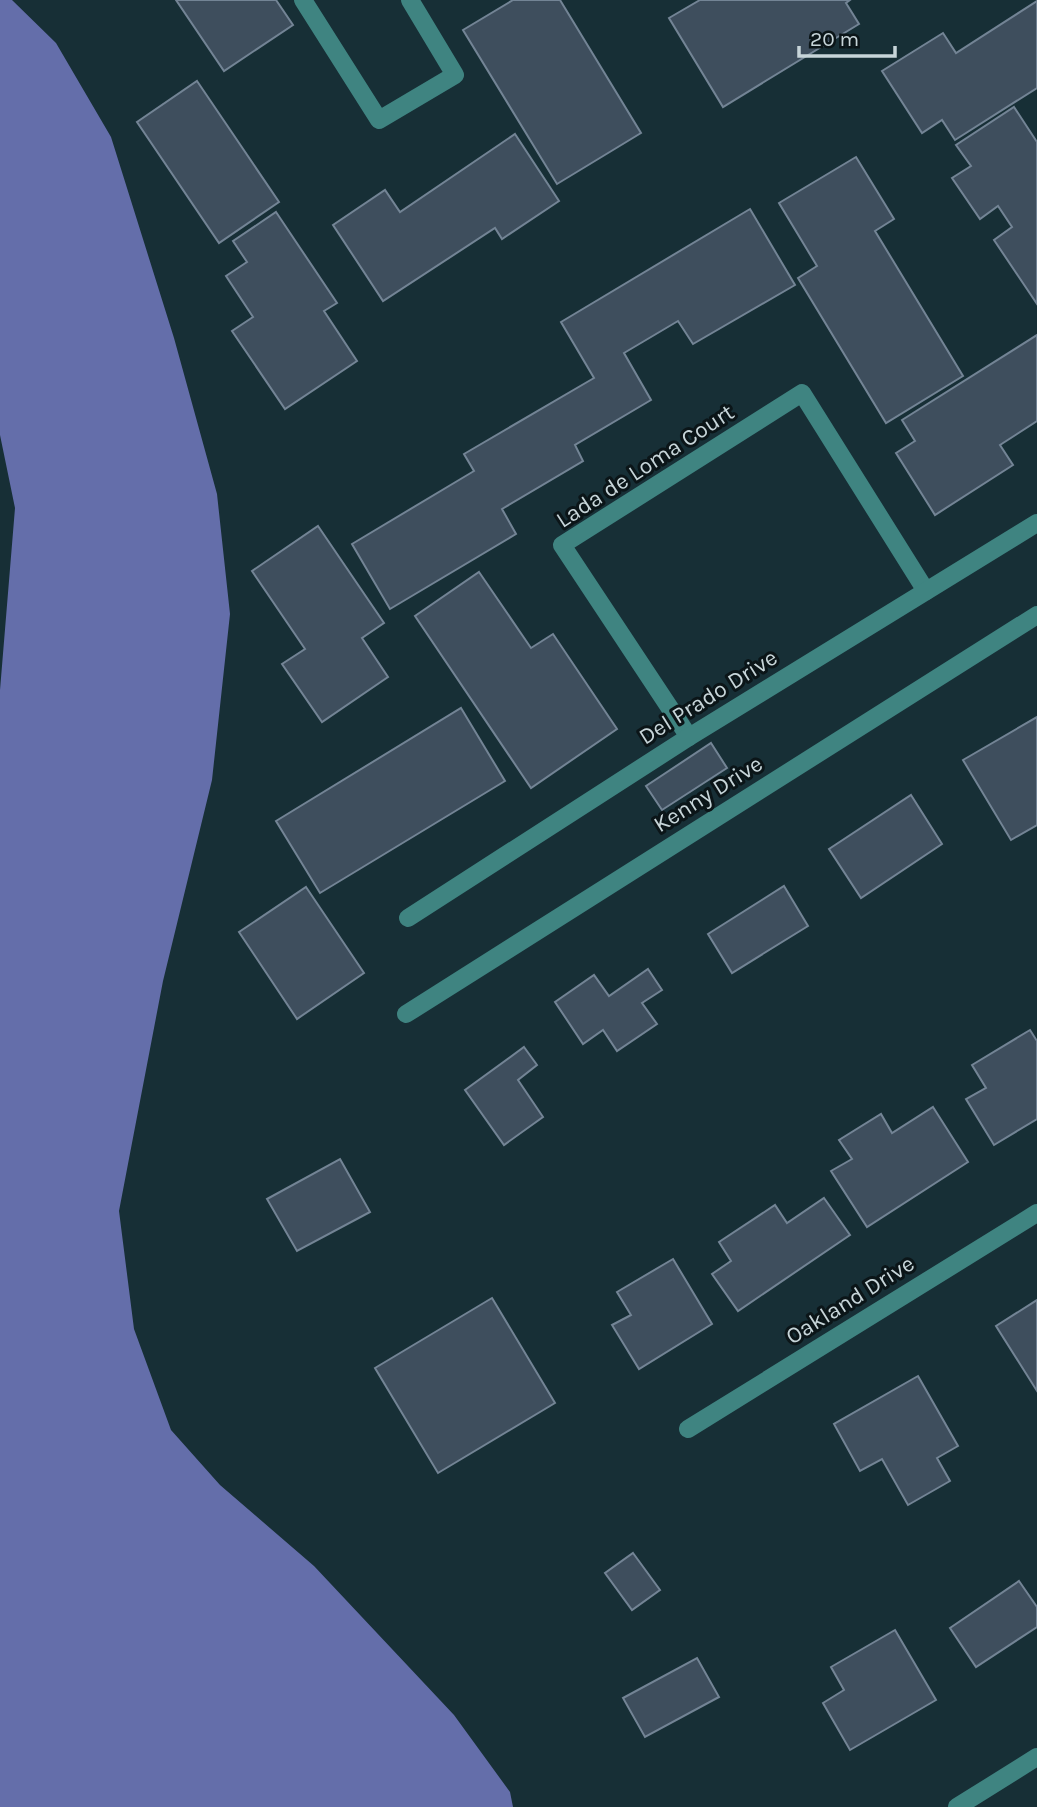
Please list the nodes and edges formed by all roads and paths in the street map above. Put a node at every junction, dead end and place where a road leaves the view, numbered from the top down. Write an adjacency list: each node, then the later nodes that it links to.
1 (303, 0): 2 (street)
2 (410, 0)
3 (1037, 523): 4 (street, Del Prado Drive)
4 (926, 591): 6 (street, Del Prado Drive); 6 (street, Lada de Loma Court)
5 (1037, 615): 8 (street, Kenny Drive)
6 (689, 737): 7 (street, Del Prado Drive)
7 (408, 918)
8 (406, 1014)
9 (1037, 1213): 10 (street, Oakland Drive)
10 (688, 1429)
11 (1037, 1757): 12 (street)
12 (957, 1807)

